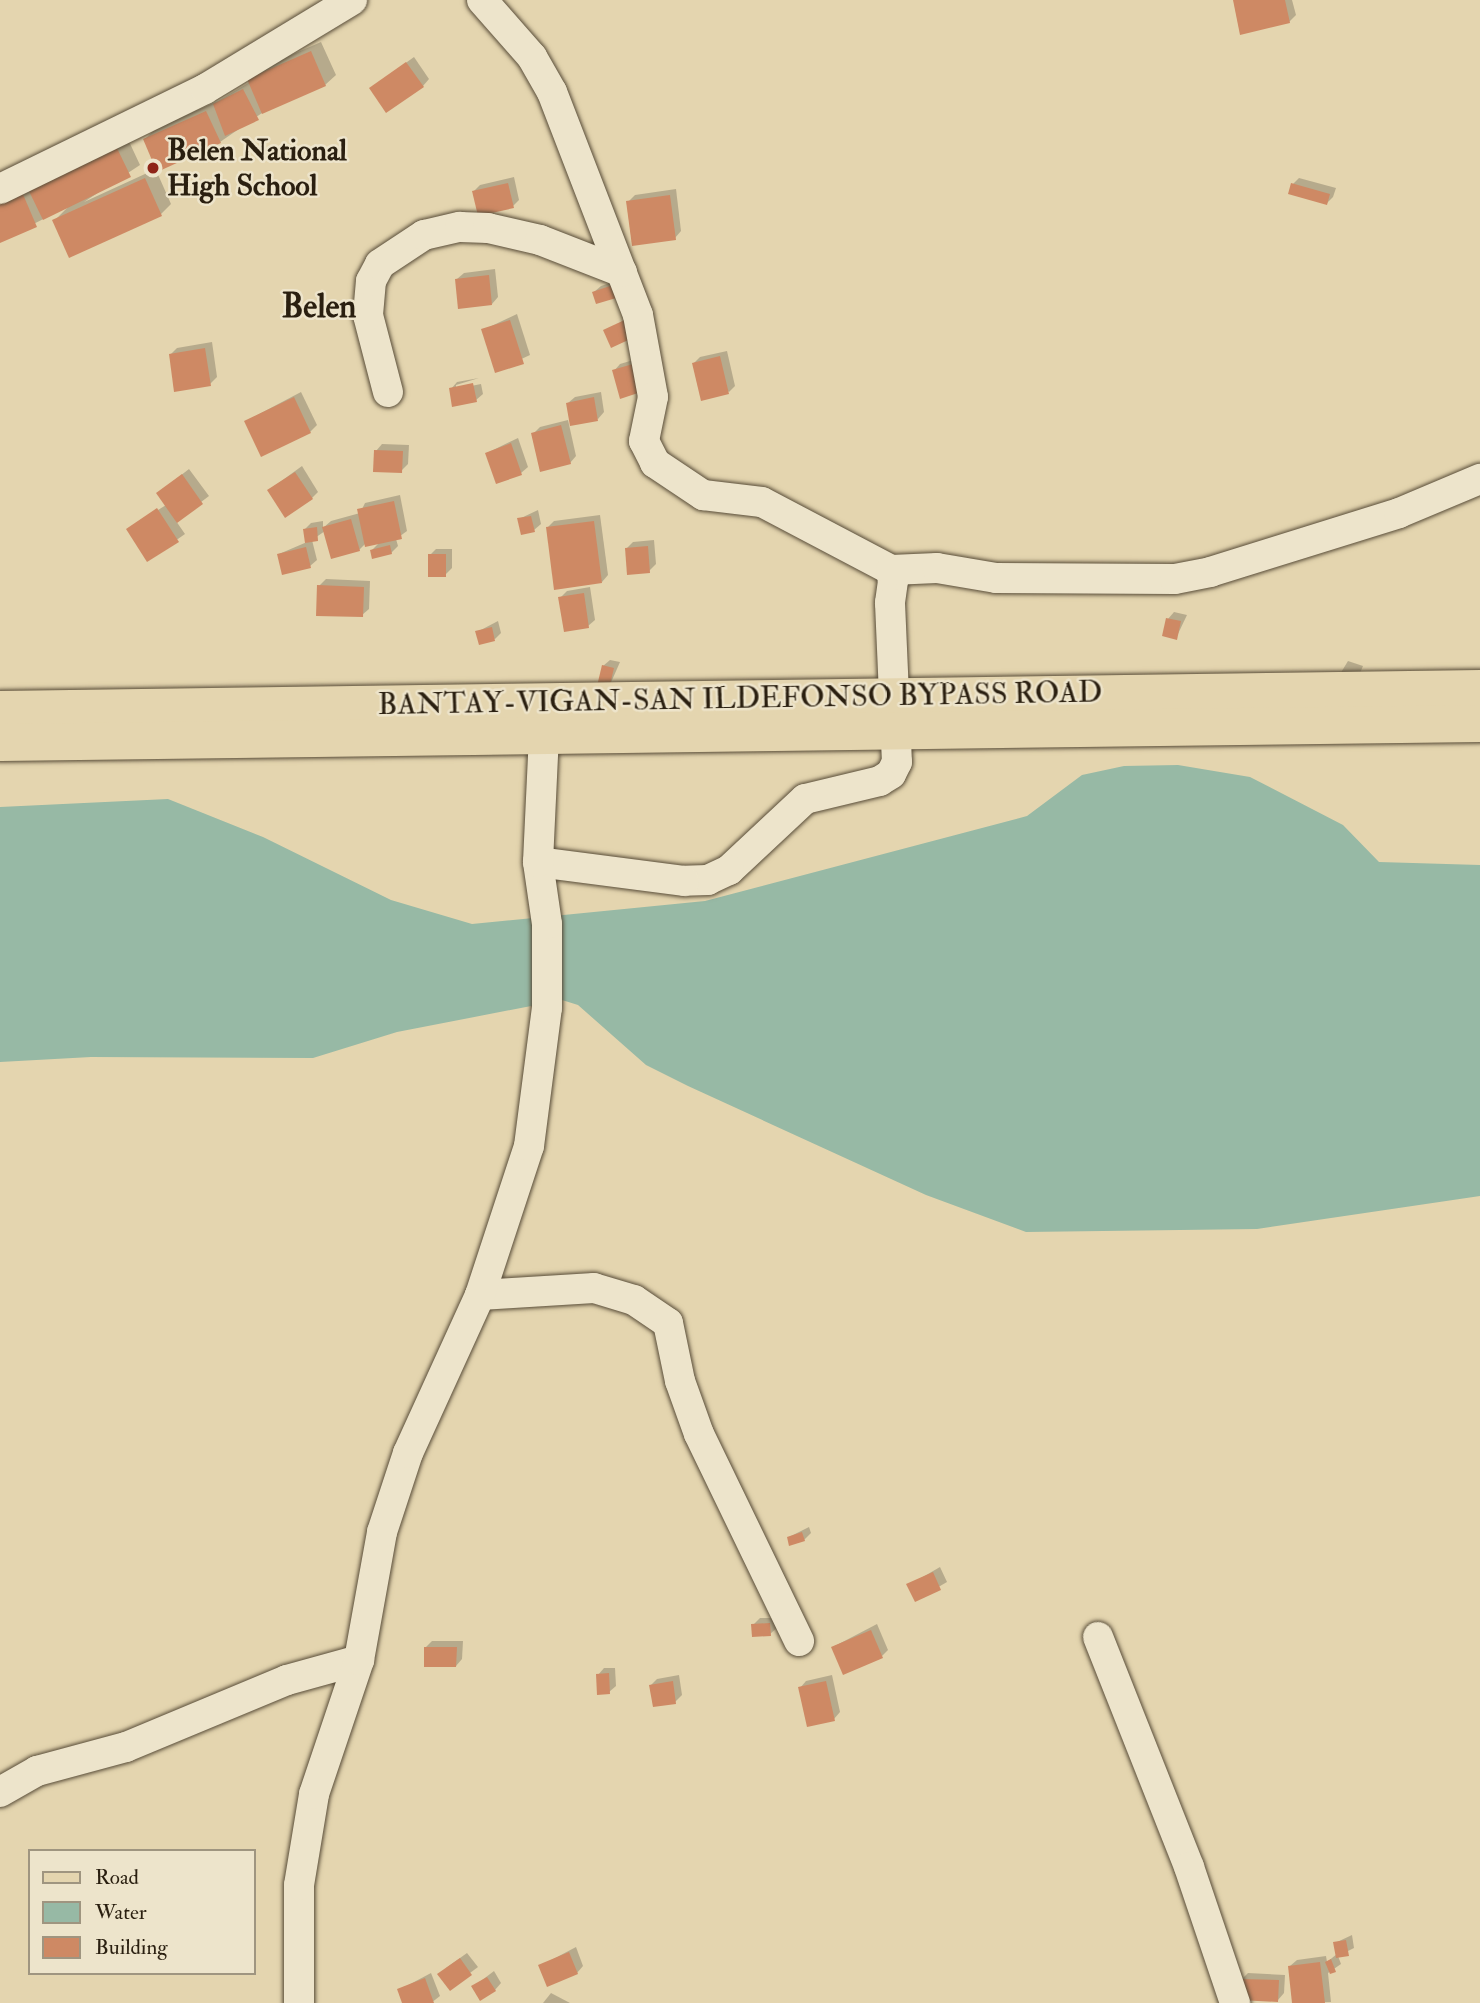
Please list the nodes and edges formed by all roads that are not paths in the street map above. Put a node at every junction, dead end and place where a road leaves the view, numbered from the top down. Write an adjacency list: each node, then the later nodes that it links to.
1 (352, 0): 3 (street)
2 (482, 0): 4 (street)
3 (0, 189)
4 (622, 272): 5 (street); 7 (street)
5 (388, 392)
6 (1480, 479): 7 (street)
7 (891, 570): 10 (street)
8 (1480, 688): 10 (main road, BANTAY-VIGAN-SAN ILDEFONSO BYPASS ROAD)
9 (0, 709): 11 (main road, BANTAY-VIGAN-SAN ILDEFONSO BYPASS ROAD)
10 (893, 713): 11 (main road, BANTAY-VIGAN-SAN ILDEFONSO BYPASS ROAD); 12 (main road, BANTAY-VIGAN-SAN ILDEFONSO BYPASS ROAD); 14 (street)
11 (544, 717): 13 (main road, BANTAY-VIGAN-SAN ILDEFONSO BYPASS ROAD); 14 (street)
12 (1480, 723)
13 (0, 742)
14 (538, 862): 15 (street)
15 (480, 1295): 17 (street); 18 (street)
16 (1098, 1637): 21 (street)
17 (799, 1641)
18 (359, 1660): 19 (street); 20 (street)
19 (0, 1792)
20 (299, 2003)
21 (1235, 2003)

